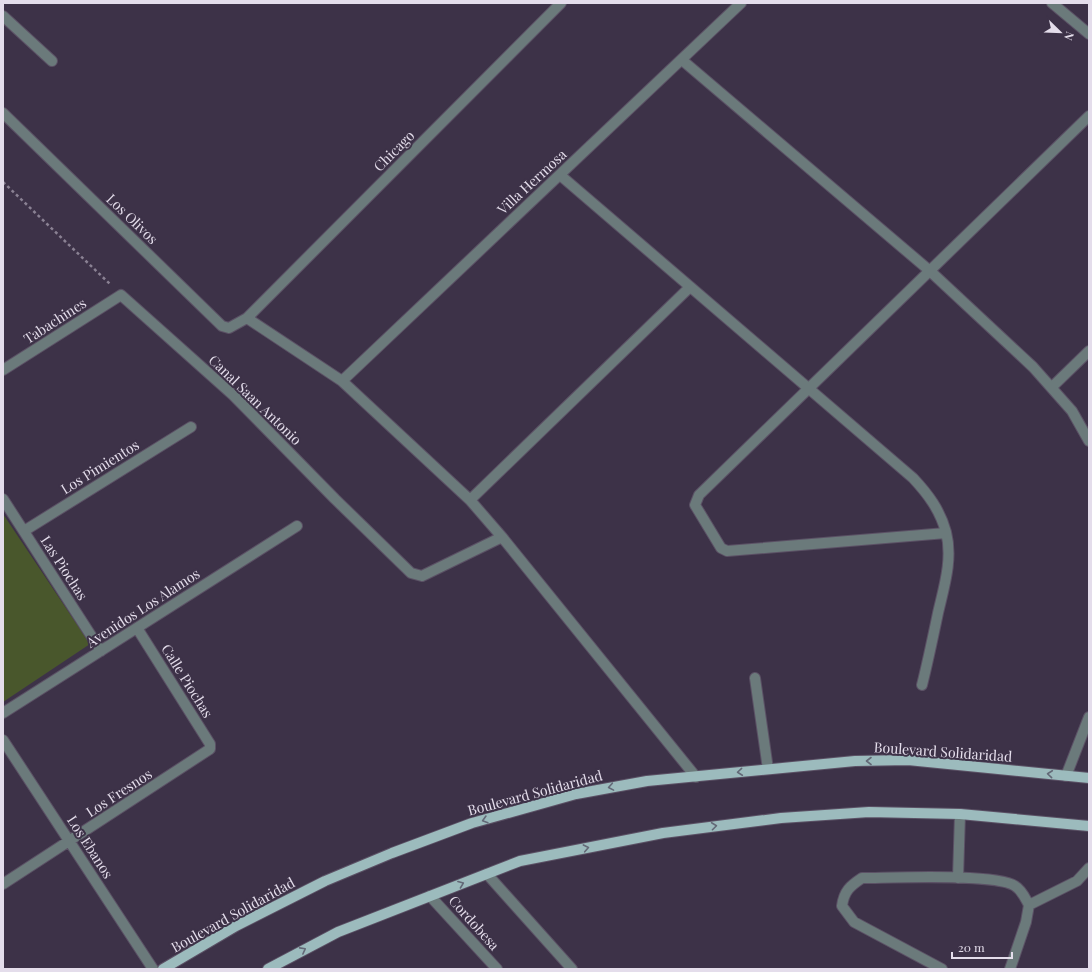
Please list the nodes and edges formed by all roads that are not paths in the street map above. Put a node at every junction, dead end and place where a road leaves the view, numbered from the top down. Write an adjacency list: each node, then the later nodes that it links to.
1 (561, 3): 14 (street, Chicago)
2 (741, 3): 6 (street, Villa Hermosa)
3 (1052, 3): 5 (street)
4 (3, 16): 7 (street)
5 (1089, 34)
6 (682, 60): 10 (street, Villa Hermosa); 11 (street)
7 (52, 61)
8 (3, 113): 14 (street, Los Olivos)
9 (1089, 116): 11 (street)
10 (560, 174): 12 (street); 17 (street, Villa Hermosa)
11 (930, 271): 18 (street); 19 (street)
12 (690, 287): 19 (street); 23 (street)
13 (121, 295): 16 (street, Tabachines); 27 (street, Canal Saan Antonio)
14 (247, 318): 17 (street)
15 (1089, 351): 18 (street)
16 (3, 370)
17 (342, 381): 23 (street)
18 (1052, 387): 21 (street)
19 (807, 389): 26 (street); 26 (street)
20 (191, 427): 25 (street, Los Pimientos)
21 (1089, 440)
22 (3, 499): 25 (street, Las Piochas)
23 (470, 500): 27 (street)
24 (297, 526): 28 (street, Avenidos Los Alamos)
25 (24, 531): 29 (street, Las Piochas)
26 (946, 533): 31 (street)
27 (502, 537): 38 (street)
28 (137, 628): 29 (street, Avenidos Los Alamos); 35 (street, Calle Piochas)
29 (101, 651): 32 (street, Avenidos Los Alamos)
30 (755, 678): 36 (street)
31 (922, 685)
32 (3, 713)
33 (1089, 717): 37 (street)
34 (3, 740): 42 (street, Los Ebanos)
35 (209, 750): 42 (street, Los Fresnos)
36 (768, 770): 37 (main road, Boulevard Solidaridad, one-way to 36); 38 (main road, Boulevard Solidaridad, one-way to 38)
37 (1066, 776): 39 (main road, Boulevard Solidaridad)
38 (696, 777): 50 (main road, Boulevard Solidaridad, one-way to 50)
39 (1089, 778)
40 (960, 814): 41 (main road); 44 (main road, one-way to 40); 45 (street)
41 (1089, 826)
42 (69, 842): 46 (street, Los Fresnos); 49 (street, Los Ebanos)
43 (1089, 868): 48 (street)
44 (487, 874): 47 (main road, one-way to 44); 53 (street)
45 (958, 878): 48 (street); 54 (street)
46 (3, 884)
47 (430, 896): 51 (main road, one-way to 47); 52 (street, Cordobesa)
48 (1029, 905): 55 (street)
49 (153, 969)
50 (164, 969)
51 (268, 969)
52 (497, 969)
53 (572, 969)
54 (942, 969)
55 (1010, 969)

